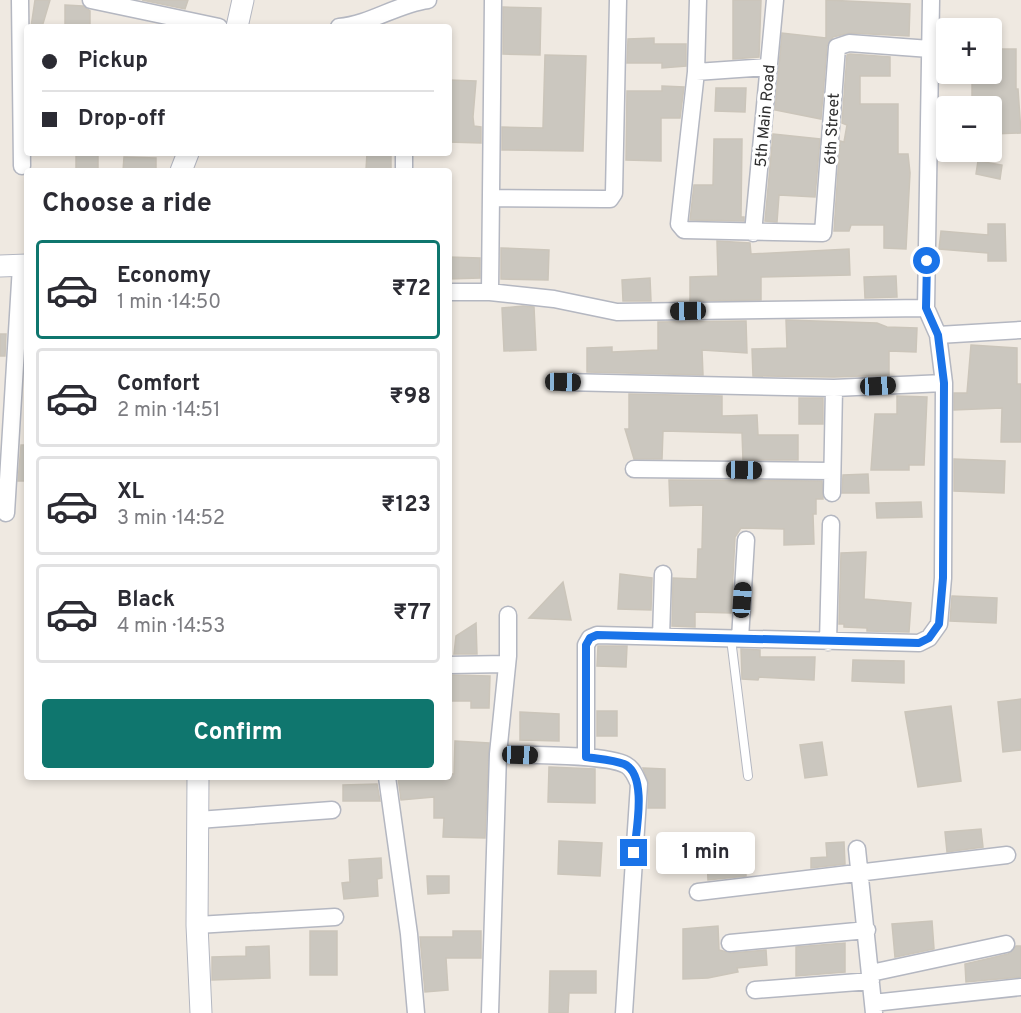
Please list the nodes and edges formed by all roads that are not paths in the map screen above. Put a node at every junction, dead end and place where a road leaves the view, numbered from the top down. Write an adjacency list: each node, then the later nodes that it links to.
1 (20, 0): 16 (street)
2 (91, 0): 10 (street)
3 (243, 0): 11 (street)
4 (428, 0): 12 (street)
5 (493, 0): 17 (street)
6 (618, 0): 17 (street)
7 (698, 0): 15 (street)
8 (775, 0): 14 (street, 5th Main Road)
9 (931, 0): 13 (street)
10 (205, 24)
11 (238, 24)
12 (363, 24)
13 (930, 49): 18 (street, 6th Street); 22 (street)
14 (769, 67): 15 (street); 18 (street, 5th Main Road)
15 (696, 72): 18 (street)
16 (22, 166)
17 (491, 198): 21 (street)
18 (753, 233)
19 (16, 266): 31 (street)
20 (452, 292): 21 (street)
21 (490, 292): 22 (street)
22 (926, 308): 24 (street)
23 (1021, 330): 24 (street)
24 (938, 335): 26 (street)
25 (563, 382): 27 (street)
26 (944, 383): 27 (street); 38 (street)
27 (834, 388): 29 (street)
28 (634, 469): 29 (street)
29 (832, 471): 30 (street)
30 (832, 493)
31 (6, 513)
32 (831, 524): 38 (street)
33 (746, 540): 37 (street)
34 (663, 574): 36 (street)
35 (508, 615): 39 (street)
36 (661, 637): 37 (street); 42 (street)
37 (735, 639): 38 (street); 43 (lane)
38 (828, 642)
39 (507, 664): 40 (street); 41 (street)
40 (452, 665)
41 (498, 754): 42 (street); 63 (street)
42 (586, 757): 64 (street)
43 (748, 776)
44 (198, 780): 47 (street)
45 (387, 780): 62 (street)
46 (332, 810): 47 (street)
47 (198, 820): 53 (street)
48 (857, 849): 50 (street)
49 (1007, 855): 50 (street)
50 (860, 871): 51 (street); 54 (street)
51 (698, 892)
52 (335, 917): 53 (street)
53 (197, 925): 61 (street)
54 (867, 930): 55 (street); 57 (street)
55 (730, 943)
56 (1006, 944): 57 (street)
57 (871, 977): 59 (street); 60 (street)
58 (1021, 987): 60 (street)
59 (755, 990)
60 (874, 1008)
61 (201, 1013)
62 (416, 1013)
63 (490, 1013)
64 (624, 1013)

